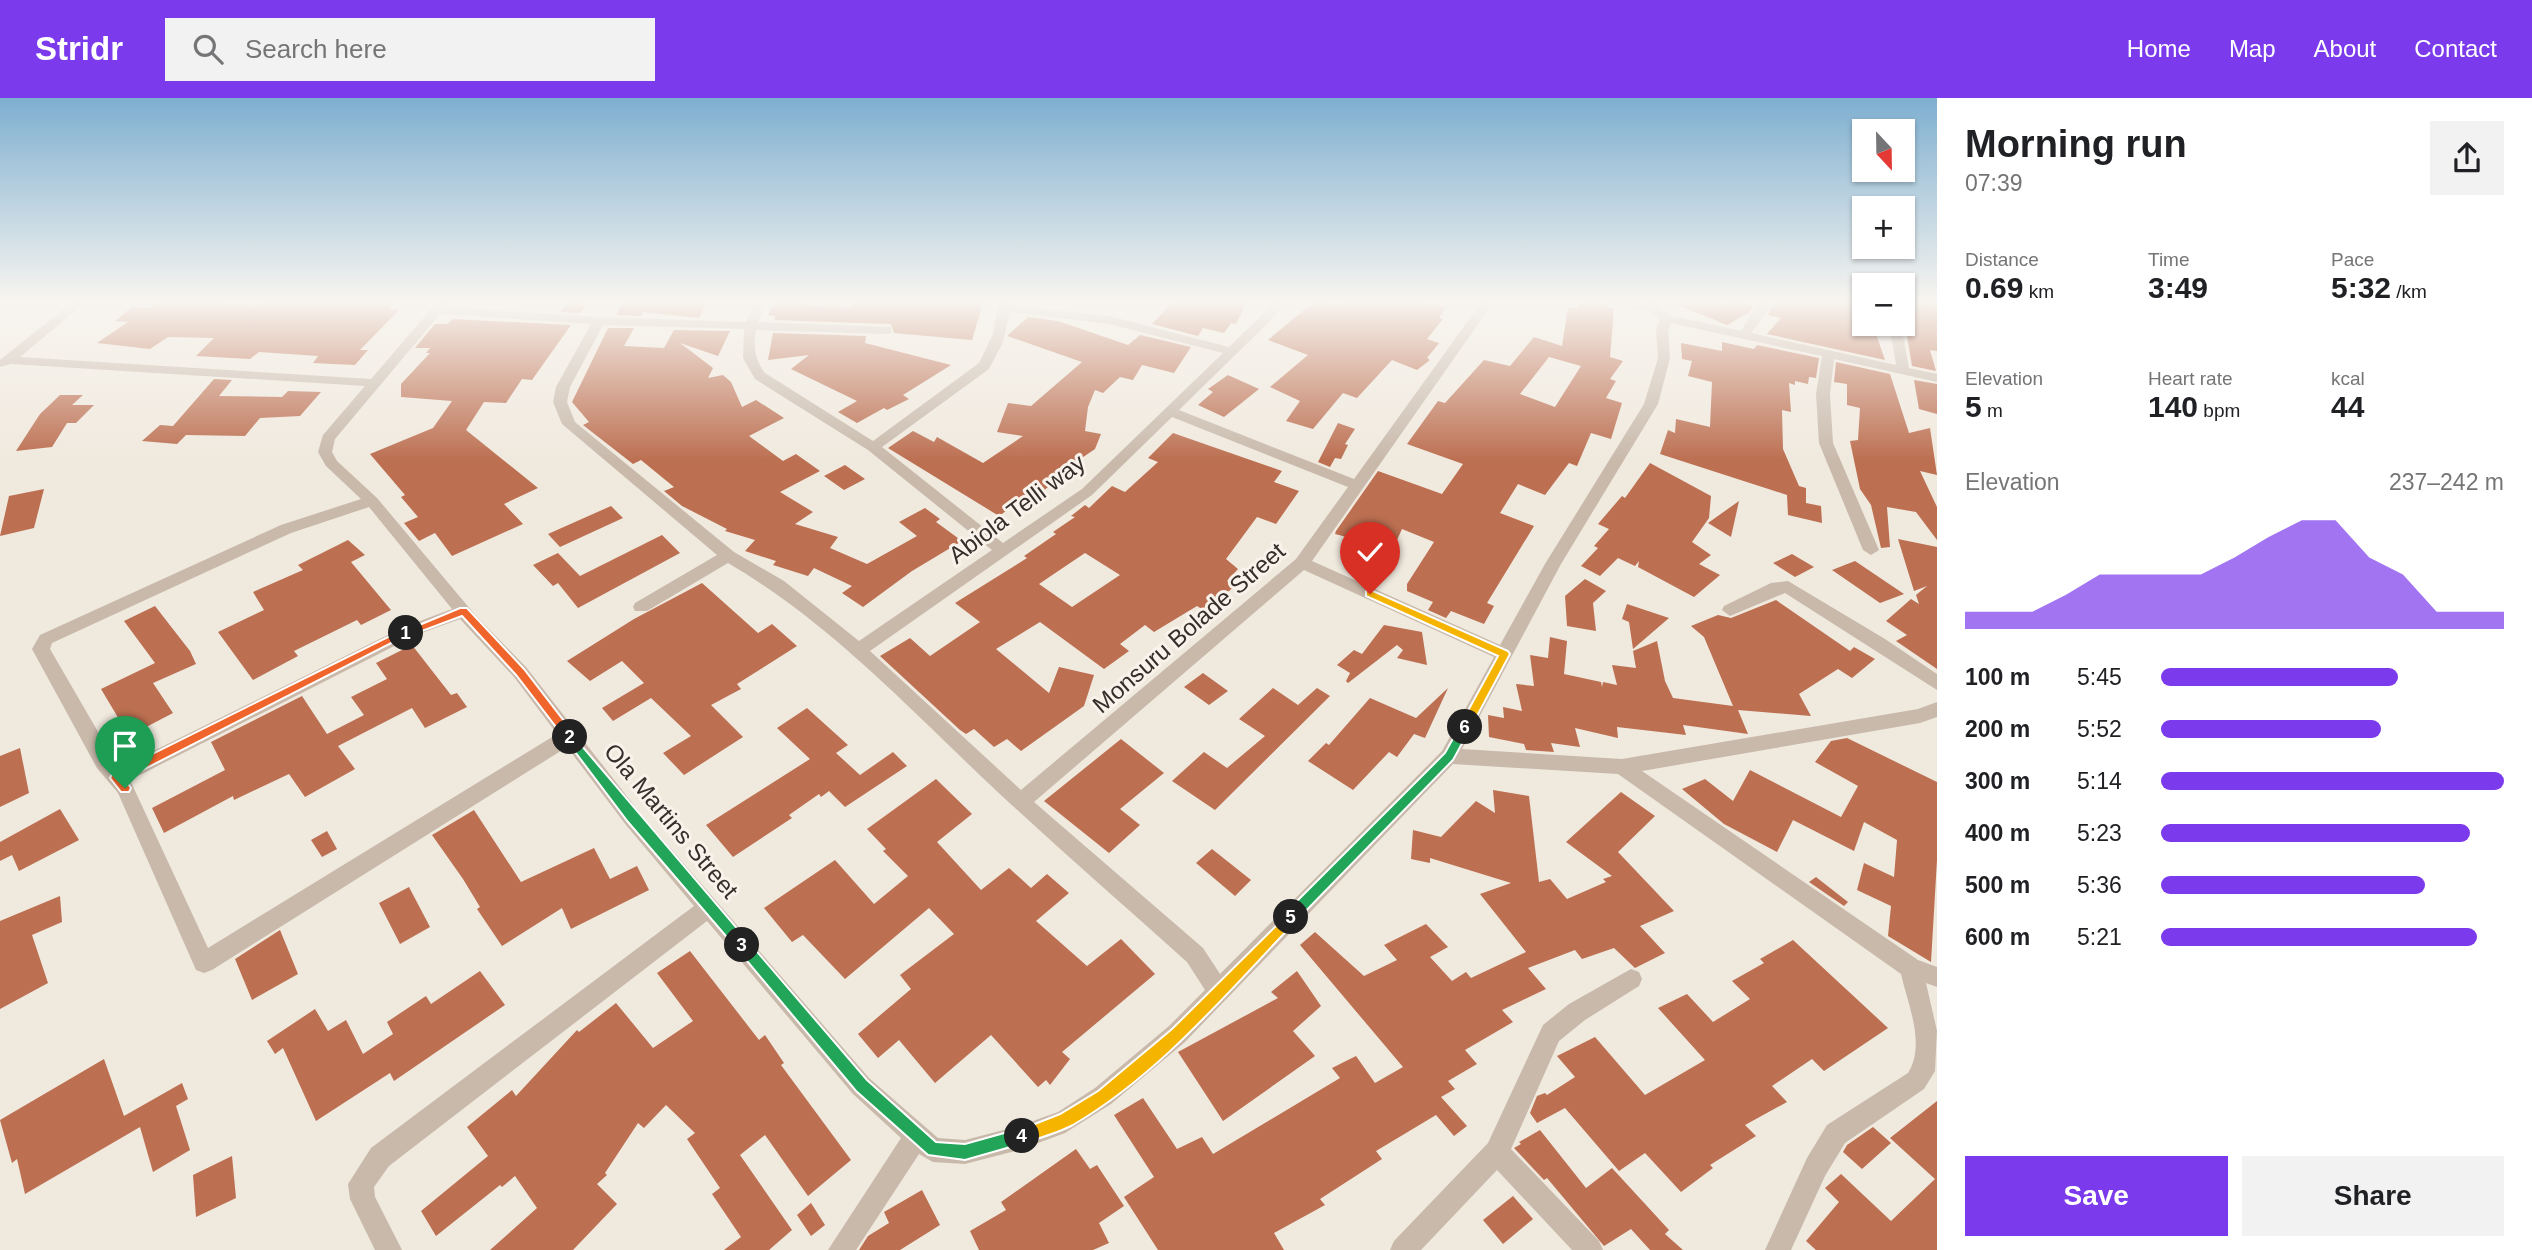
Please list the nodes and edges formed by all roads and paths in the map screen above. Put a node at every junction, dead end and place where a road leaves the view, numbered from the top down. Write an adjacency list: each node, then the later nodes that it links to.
1 (397, 354): 14 (street)
2 (581, 354): 21 (street)
3 (748, 354): 16 (street)
4 (993, 354): 16 (street)
5 (1227, 354): 15 (street, Abiola Telli way)
6 (1451, 354): 17 (street, Monsuru Bolade Street)
7 (1664, 354): 27 (street, Ola Martins Street)
8 (1818, 354): 10 (street)
9 (1900, 354): 12 (street)
10 (1828, 356): 12 (street); 19 (street)
11 (4, 363): 14 (street)
12 (1903, 371): 13 (street)
13 (1937, 378)
14 (372, 383): 18 (street, Ola Martins Street)
15 (1171, 412): 17 (street); 20 (street, Abiola Telli way)
16 (873, 447): 20 (street)
17 (1357, 485): 22 (street, Monsuru Bolade Street)
18 (372, 501): 25 (street, Ola Martins Street); 34 (street)
19 (1871, 550)
20 (1003, 551): 26 (street, Abiola Telli way)
21 (727, 556): 23 (street); 26 (street)
22 (1303, 563): 27 (street); 35 (street, Monsuru Bolade Street)
23 (641, 607)
24 (1730, 610): 28 (street)
25 (463, 611): 31 (street, Ola Martins Street); 34 (street)
26 (859, 650): 35 (street)
27 (1504, 654): 32 (street, Ola Martins Street)
28 (1937, 683)
29 (1929, 712): 30 (street); 33 (street)
30 (1937, 726)
31 (569, 736): 34 (street); 36 (street, Ola Martins Street)
32 (1449, 756): 33 (street); 40 (street, Ola Martins Street)
33 (1622, 767): 37 (street)
34 (116, 778)
35 (1021, 802): 40 (street)
36 (710, 906): 41 (street, Ola Martins Street); 43 (street)
37 (1911, 968): 38 (street); 47 (street)
38 (1937, 977)
39 (1631, 979): 42 (street)
40 (1218, 990): 41 (street, Ola Martins Street)
41 (916, 1137): 44 (street)
42 (1497, 1152): 45 (street); 46 (street)
43 (389, 1250)
44 (841, 1250)
45 (1403, 1250)
46 (1591, 1250)
47 (1778, 1250)

